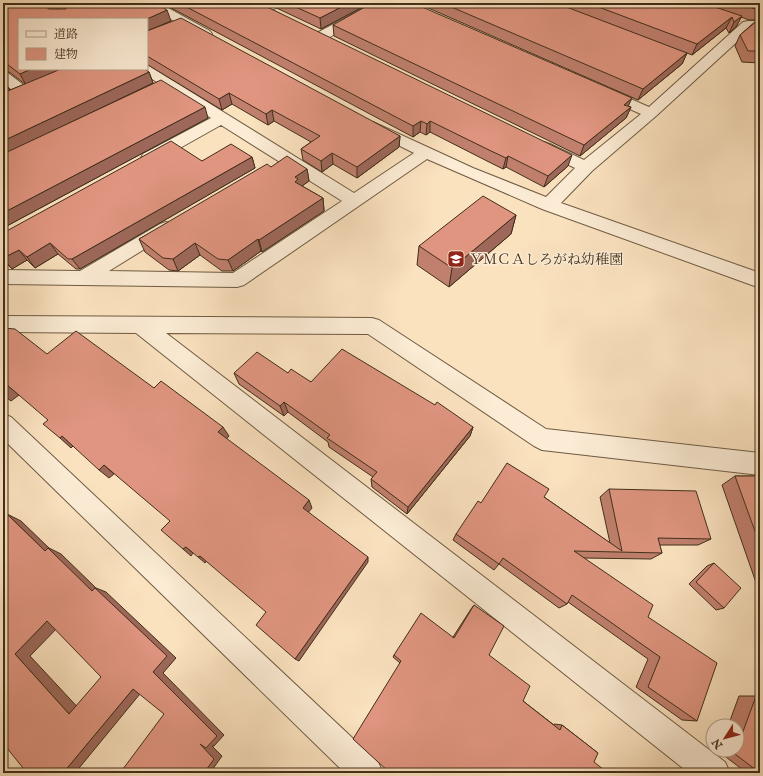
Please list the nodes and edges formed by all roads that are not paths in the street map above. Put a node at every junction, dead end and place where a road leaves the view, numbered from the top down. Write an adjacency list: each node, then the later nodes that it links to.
1 (150, 3): 7 (street)
2 (382, 3): 6 (street)
3 (734, 20): 4 (street)
4 (754, 25): 10 (street)
5 (306, 30): 6 (street)
6 (320, 36): 8 (street)
7 (217, 40)
8 (334, 43)
9 (689, 60): 10 (street)
10 (704, 66): 15 (street)
11 (145, 70): 16 (street)
12 (3, 76): 14 (street)
13 (587, 85): 15 (street)
14 (10, 99)
15 (651, 113): 21 (street)
16 (222, 118): 20 (street); 22 (street)
17 (359, 119): 19 (street)
18 (530, 140): 21 (street)
19 (425, 153): 22 (street); 23 (street)
20 (134, 166)
21 (586, 167): 23 (street)
22 (354, 201): 26 (street)
23 (548, 205): 27 (street)
24 (177, 222): 26 (street)
25 (3, 277): 26 (street)
26 (83, 278)
27 (760, 281)
28 (3, 324): 29 (street)
29 (140, 325): 31 (street); 33 (street)
30 (3, 424): 32 (street)
31 (760, 464)
32 (367, 773)
33 (714, 773)

